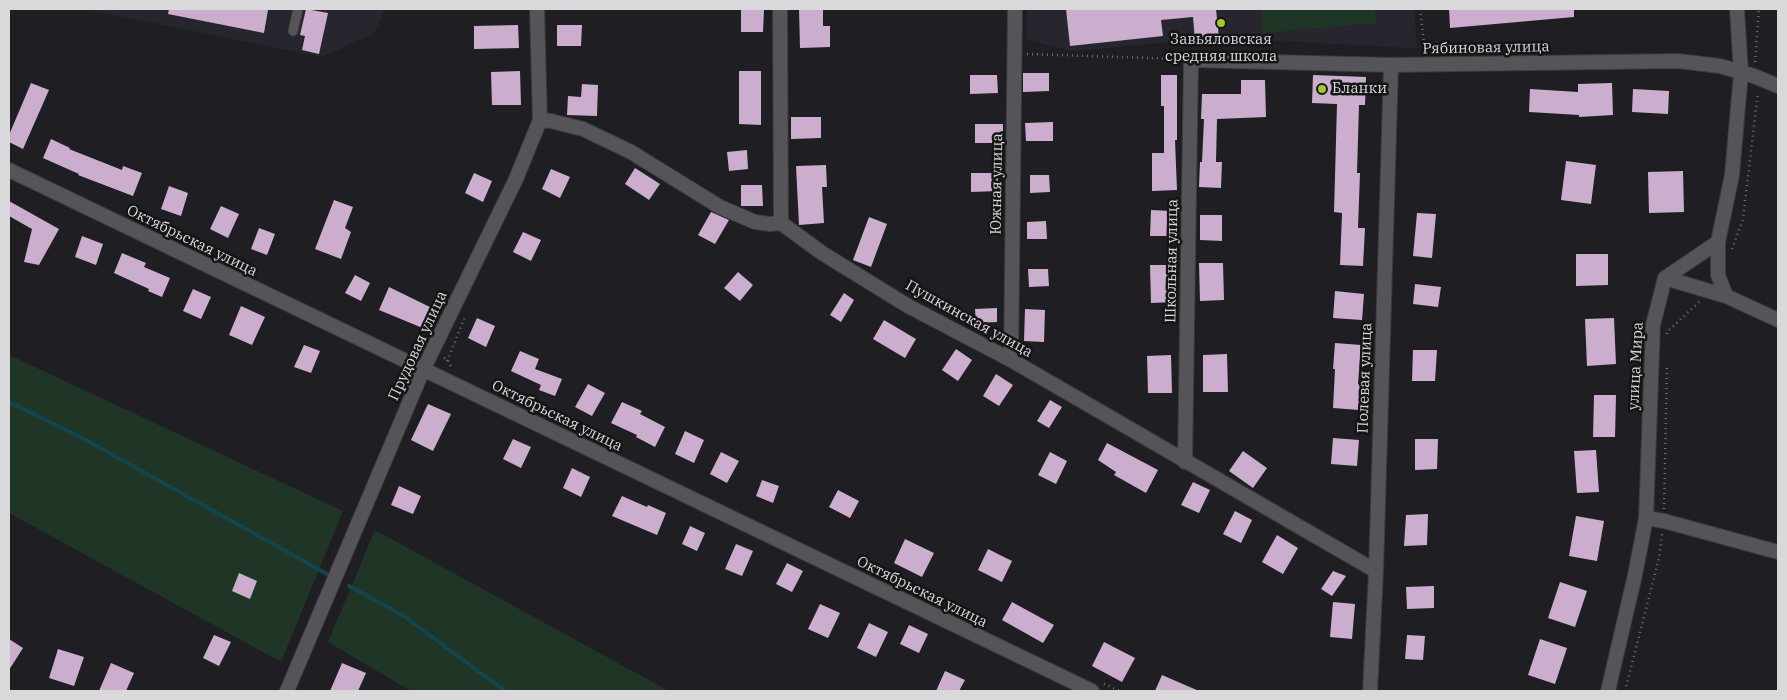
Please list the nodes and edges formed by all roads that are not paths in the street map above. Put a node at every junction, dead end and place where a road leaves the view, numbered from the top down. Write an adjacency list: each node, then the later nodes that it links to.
1 (298, 9): 6 (lane)
2 (537, 9): 11 (street, Прудовая улица)
3 (780, 9): 13 (street)
4 (1015, 9): 18 (street, Южная улица)
5 (1737, 9): 9 (street)
6 (293, 31)
7 (1191, 60): 8 (street, Рябиновая улица); 20 (street, Школьная улица)
8 (1391, 65): 9 (street, Рябиновая улица); 23 (street, Полевая улица)
9 (1747, 74): 10 (street, Рябиновая улица); 14 (street)
10 (1778, 86)
11 (540, 120): 13 (street); 19 (street, Прудовая улица)
12 (9, 170): 19 (street, Октябрьская улица)
13 (781, 223): 18 (street, Пушкинская улица)
14 (1718, 242): 15 (street); 16 (street)
15 (1665, 278): 16 (street); 21 (street, улица Мира)
16 (1726, 296): 17 (street)
17 (1778, 320)
18 (1011, 360): 20 (street, Пушкинская улица)
19 (423, 370): 24 (street, Прудовая улица); 25 (street, Октябрьская улица)
20 (1186, 462): 23 (street, Пушкинская улица)
21 (1646, 518): 22 (street); 27 (street, улица Мира)
22 (1778, 552)
23 (1376, 571): 26 (street, Полевая улица)
24 (287, 691)
25 (1092, 691)
26 (1370, 691)
27 (1608, 691)

